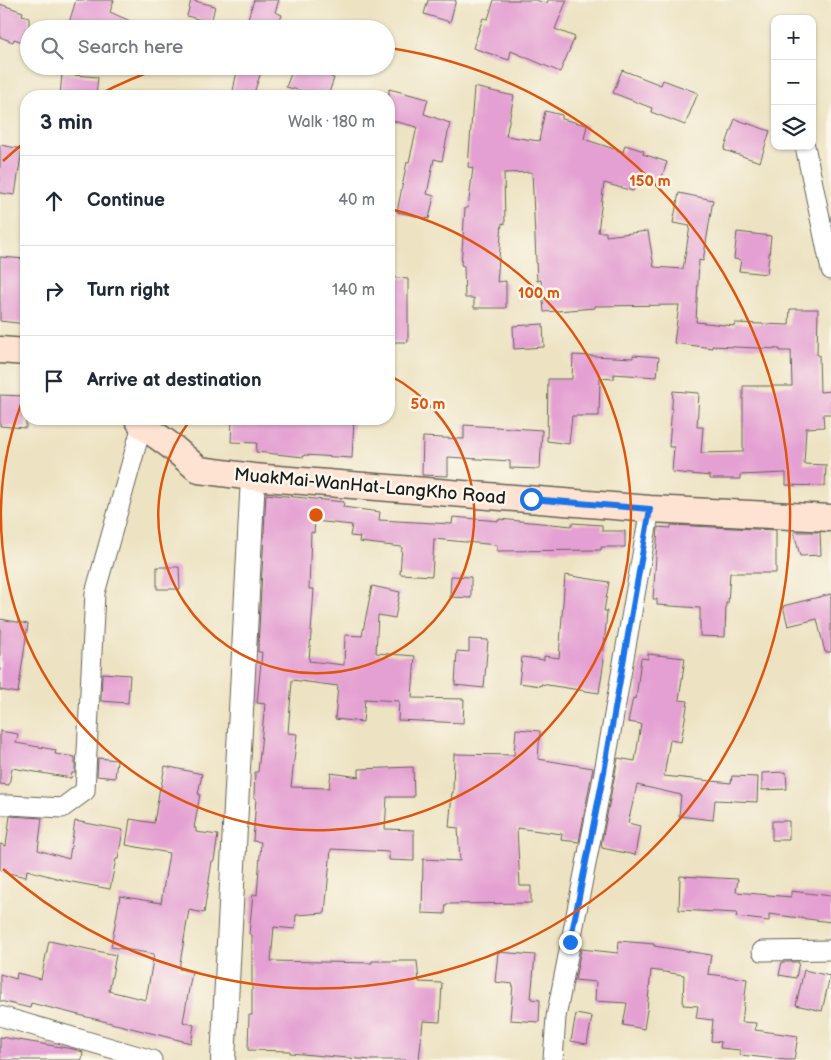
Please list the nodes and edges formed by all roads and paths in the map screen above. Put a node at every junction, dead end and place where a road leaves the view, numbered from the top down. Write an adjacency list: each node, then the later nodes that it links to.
1 (806, 150): 2 (street)
2 (831, 270)
3 (0, 350): 4 (main road)
4 (20, 352)
5 (139, 425): 10 (street)
6 (144, 425): 7 (main road, MuakMai-WanHat-LangKho Road)
7 (252, 477): 8 (main road, MuakMai-WanHat-LangKho Road); 15 (street)
8 (650, 509): 9 (main road, MuakMai-WanHat-LangKho Road); 16 (street)
9 (831, 518)
10 (0, 805)
11 (831, 950): 12 (street)
12 (762, 951)
13 (0, 1016): 14 (street)
14 (152, 1060)
15 (223, 1060)
16 (553, 1060)

